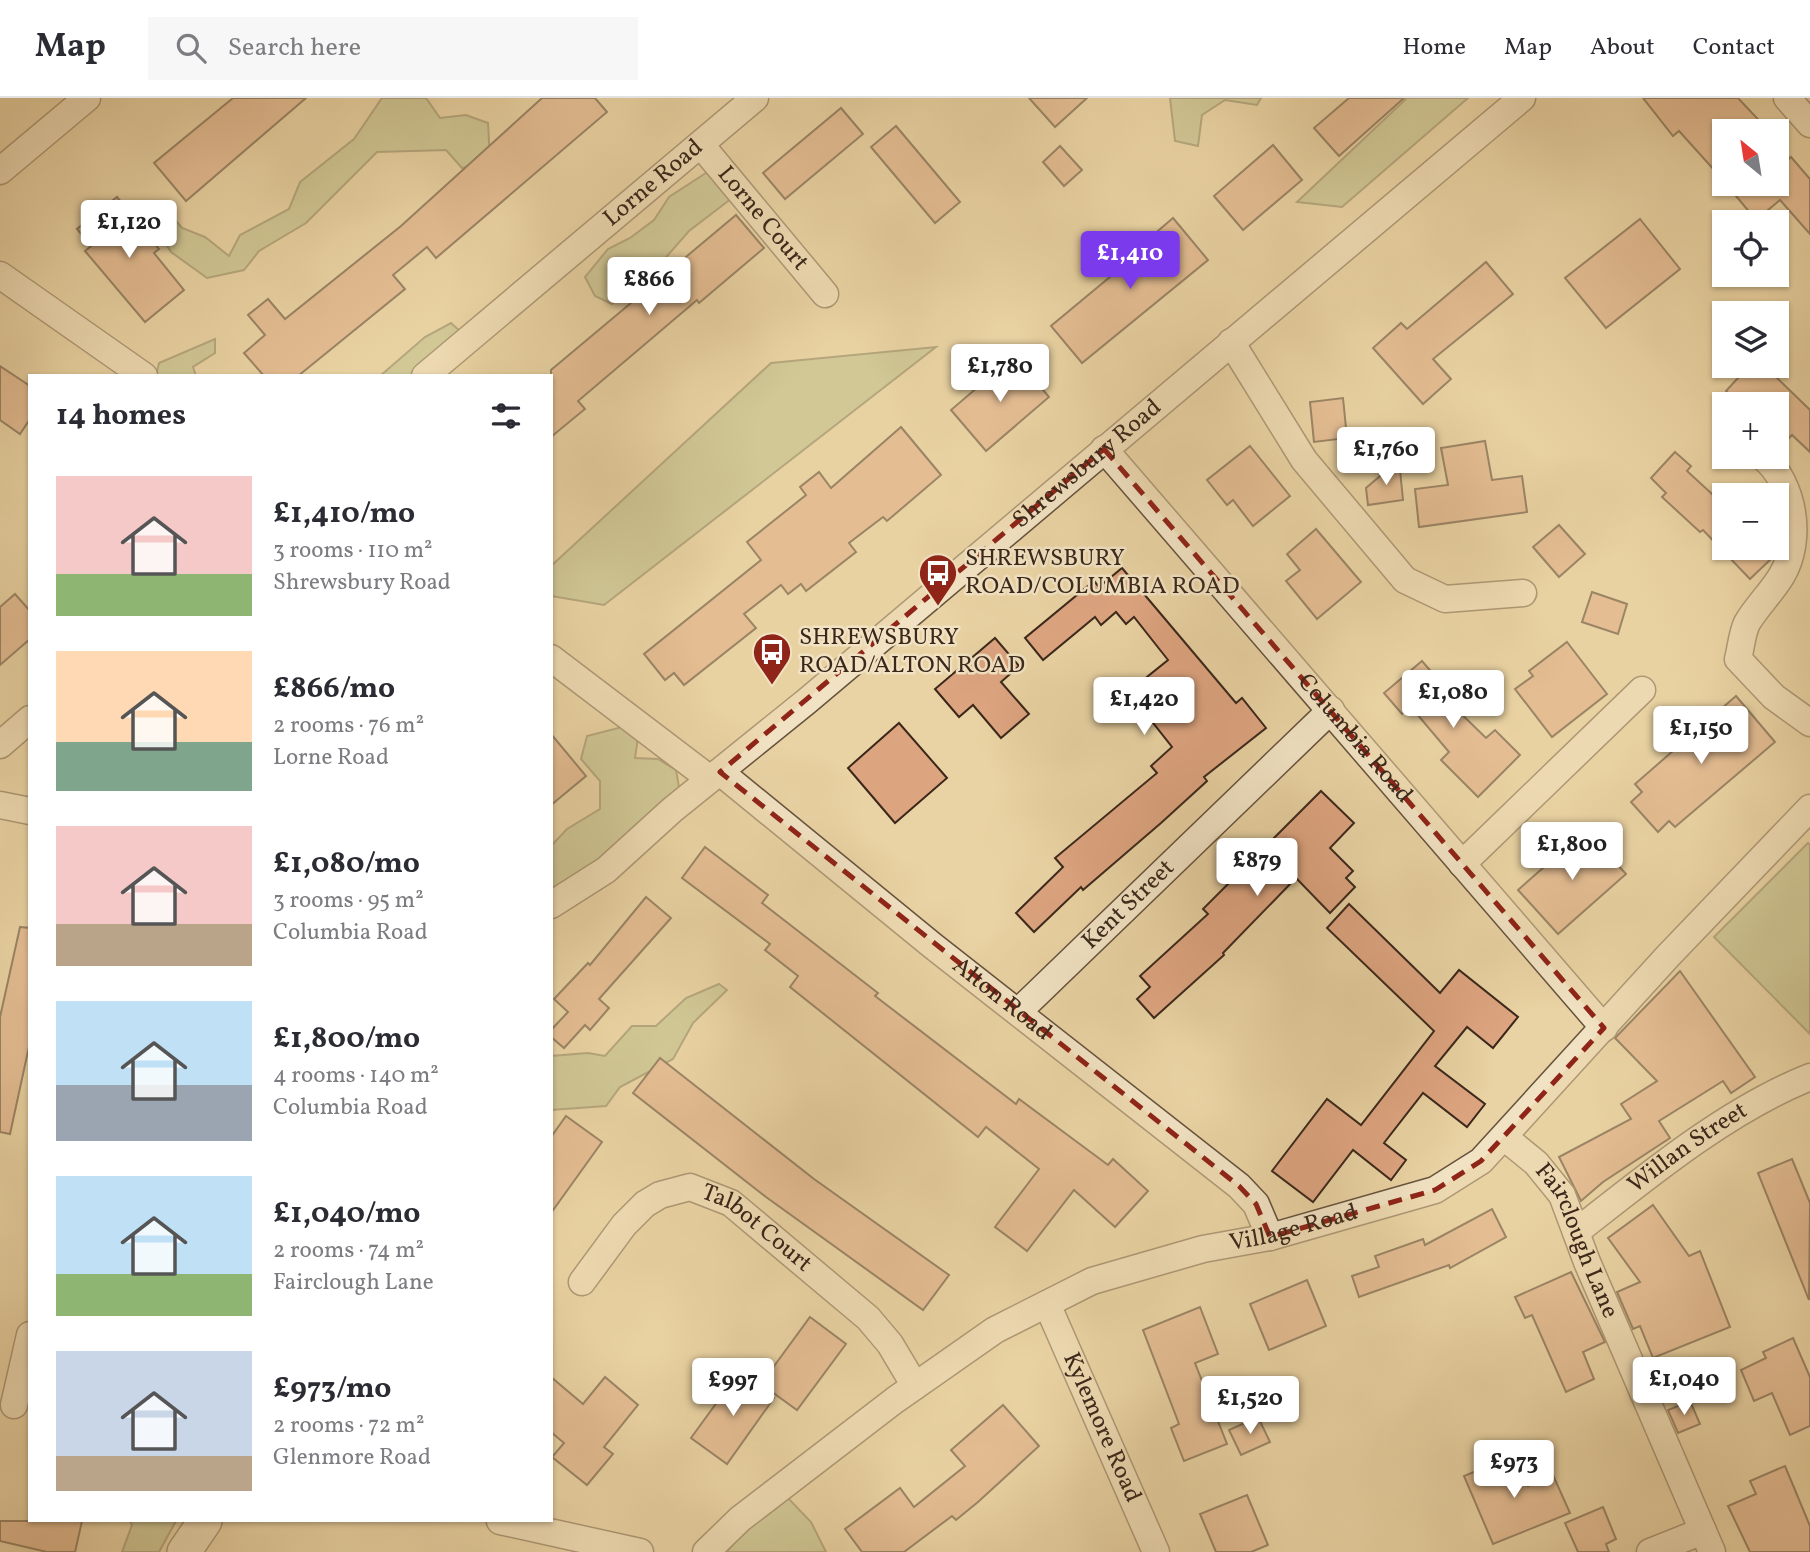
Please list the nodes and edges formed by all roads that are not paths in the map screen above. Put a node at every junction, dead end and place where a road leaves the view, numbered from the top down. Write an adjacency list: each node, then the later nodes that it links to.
1 (88, 98): 7 (street)
2 (755, 98): 6 (street, Lorne Road)
3 (1522, 98): 10 (street, Shrewsbury Road)
4 (1787, 98): 5 (street)
5 (1810, 124)
6 (701, 145): 9 (street, Lorne Court); 12 (street, Lorne Road)
7 (0, 171)
8 (0, 275): 11 (street)
9 (825, 294)
10 (1231, 342): 13 (street, Shrewsbury Road); 15 (street)
11 (141, 374)
12 (427, 374)
13 (1104, 449): 18 (street, Columbia Road); 22 (street, Shrewsbury Road)
14 (1777, 469): 20 (street)
15 (1523, 593)
16 (553, 659): 22 (street, Alton Road)
17 (1642, 690): 26 (street)
18 (1331, 710): 26 (street, Columbia Road); 28 (street, Kent Street)
19 (28, 721): 21 (street)
20 (1810, 723)
21 (0, 745)
22 (715, 775): 27 (street, Shrewsbury Road); 28 (street, Alton Road)
23 (0, 805): 25 (street)
24 (1810, 808): 29 (street, Village Road)
25 (28, 811)
26 (1462, 864): 29 (street, Columbia Road)
27 (553, 904)
28 (1018, 1012): 33 (street, Alton Road)
29 (1604, 1028): 31 (street, Village Road)
30 (1810, 1077): 32 (street, Willan Street)
31 (1504, 1137): 32 (street, Fairclough Lane); 33 (street, Village Road)
32 (1576, 1231): 41 (street, Fairclough Lane)
33 (1270, 1237): 35 (street, Village Road)
34 (582, 1282): 37 (street, Talbot Court)
35 (1047, 1304): 37 (street, Village Road); 45 (street, Kylemore Road)
36 (28, 1344): 38 (street)
37 (915, 1386): 44 (street, Village Road)
38 (15, 1405)
39 (204, 1522): 42 (street)
40 (505, 1522): 43 (street)
41 (1707, 1541): 46 (street)
42 (184, 1552)
43 (640, 1552)
44 (706, 1552)
45 (1156, 1552)
46 (1650, 1552)

